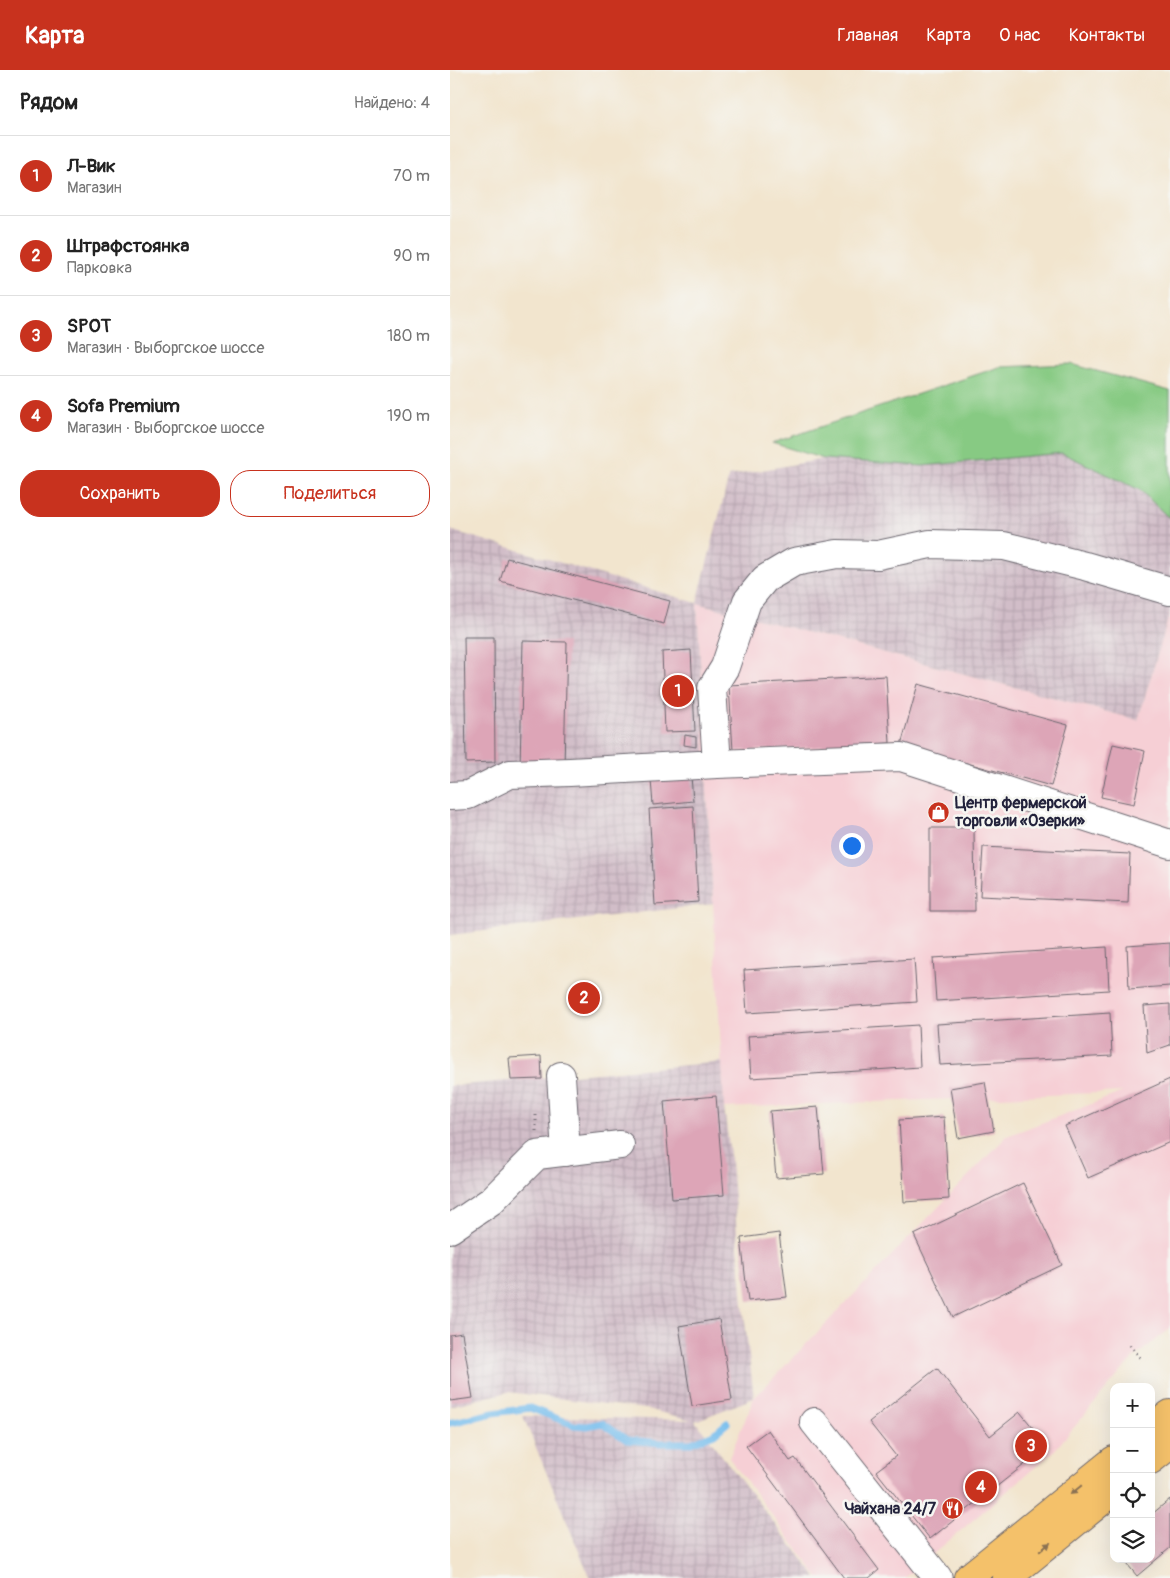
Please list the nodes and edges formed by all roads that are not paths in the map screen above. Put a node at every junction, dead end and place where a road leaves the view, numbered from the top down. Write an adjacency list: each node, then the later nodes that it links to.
1 (1170, 591): 2 (lane)
2 (717, 764): 3 (lane); 4 (lane)
3 (450, 796)
4 (1170, 844)
5 (560, 1076): 7 (lane)
6 (620, 1146): 7 (lane)
7 (566, 1152): 8 (lane)
8 (450, 1229)
9 (1170, 1414): 11 (main road)
10 (814, 1422): 16 (lane)
11 (1152, 1428)
12 (1170, 1445): 13 (main road)
13 (1155, 1457)
14 (1110, 1463): 17 (main road, one-way to 17)
15 (1110, 1494): 18 (main road, one-way to 15)
16 (938, 1578)
17 (968, 1578)
18 (1007, 1578)

